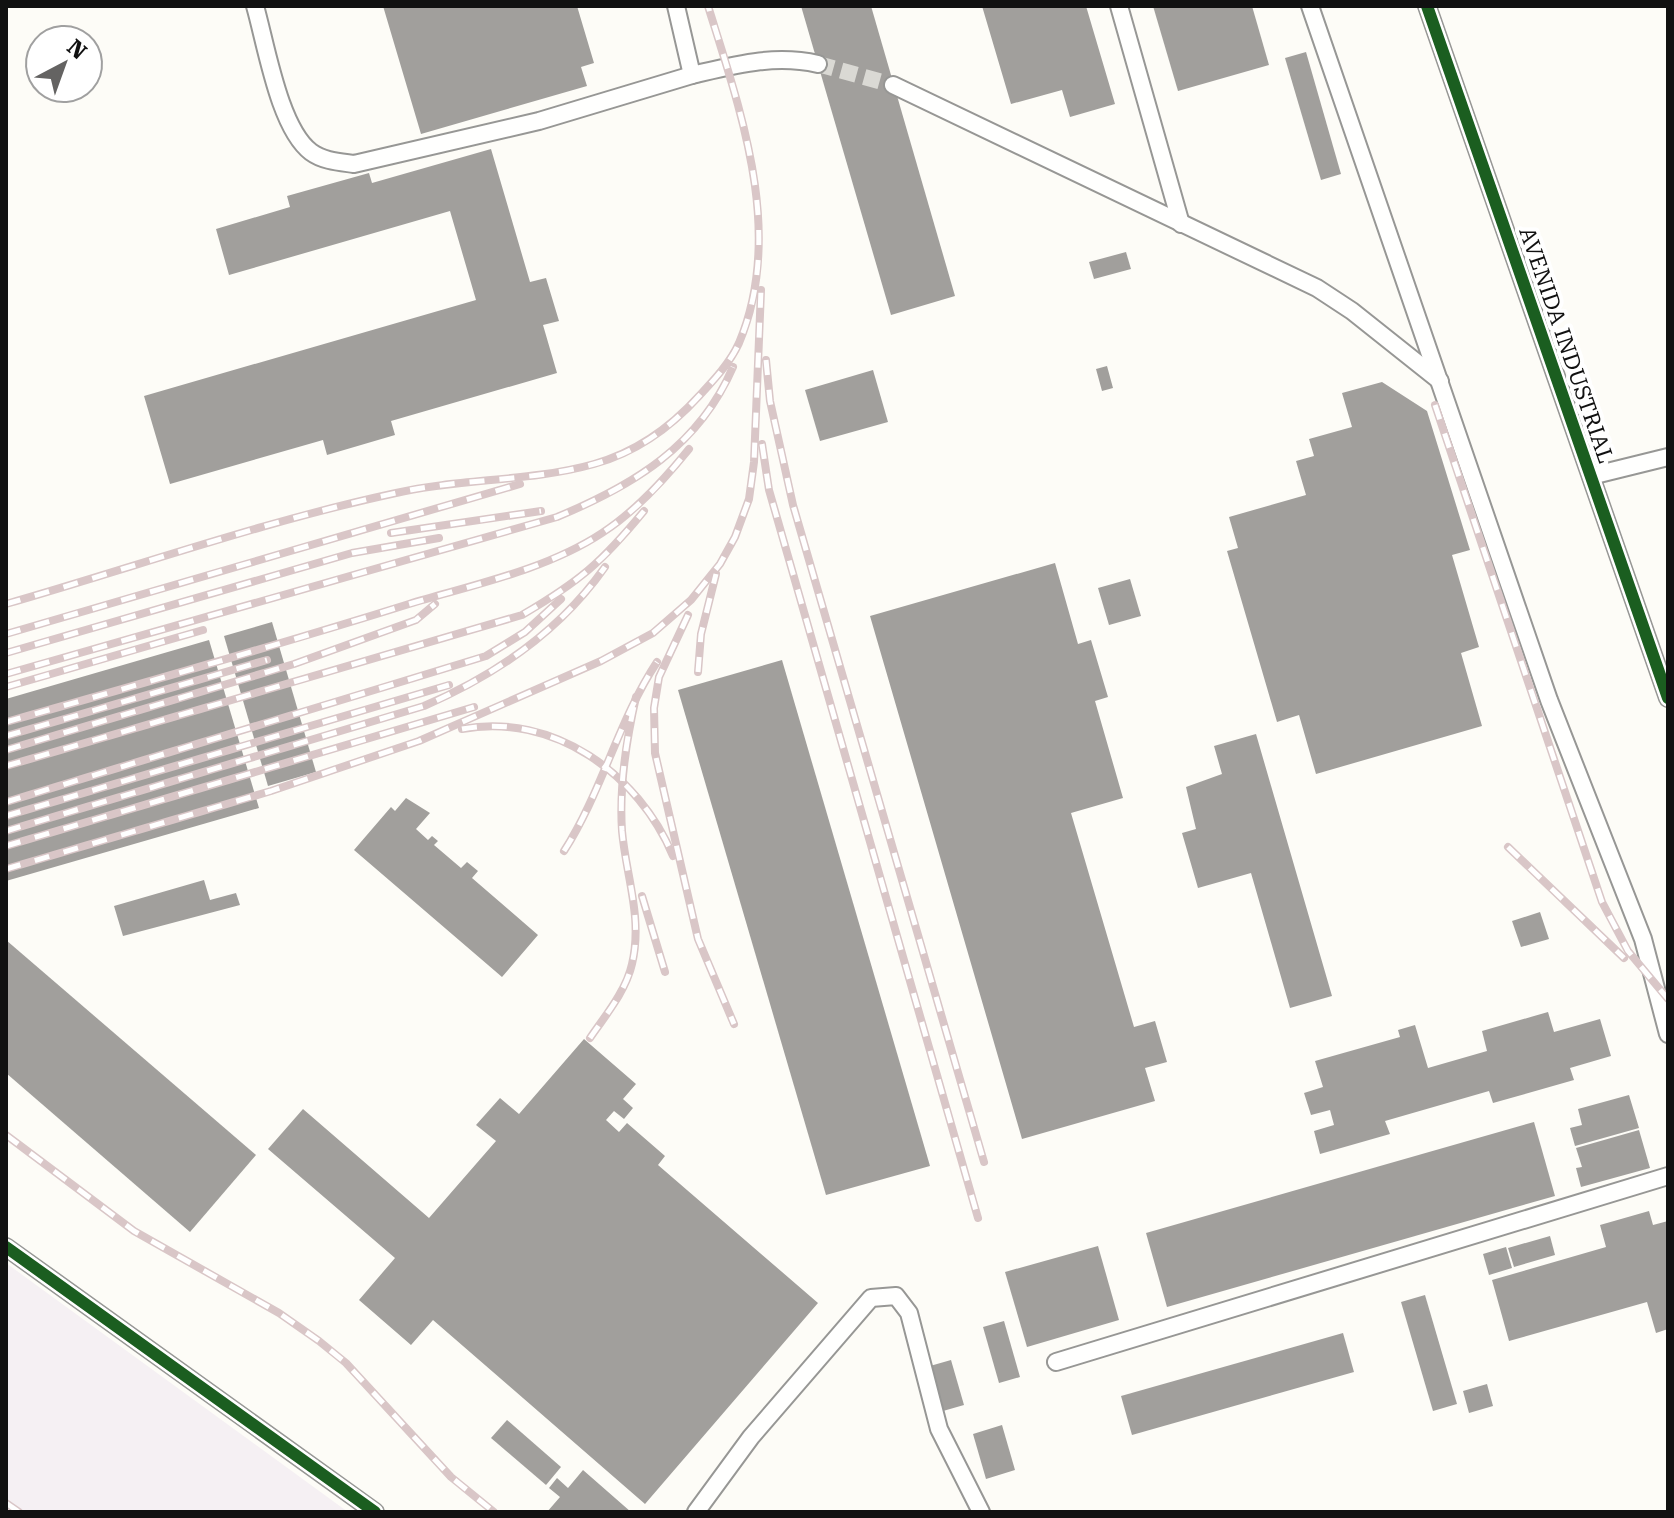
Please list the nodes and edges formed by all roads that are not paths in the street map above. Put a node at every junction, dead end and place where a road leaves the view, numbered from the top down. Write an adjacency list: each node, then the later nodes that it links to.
1 (255, 6): 7 (street)
2 (676, 6): 7 (street)
3 (1119, 6): 9 (street)
4 (1310, 6): 10 (street)
5 (1427, 6): 12 (street, AVENIDA INDUSTRIAL)
6 (818, 64): 7 (street)
7 (692, 75)
8 (893, 85): 9 (street)
9 (1181, 224): 10 (street)
10 (1440, 381): 14 (street)
11 (1668, 457): 12 (street)
12 (1591, 476): 13 (street, AVENIDA INDUSTRIAL)
13 (1668, 698)
14 (1668, 1034)
15 (1668, 1176): 17 (street)
16 (6, 1247): 18 (street)
17 (1056, 1362)
18 (375, 1512)
19 (696, 1512): 20 (street)
20 (981, 1512)

